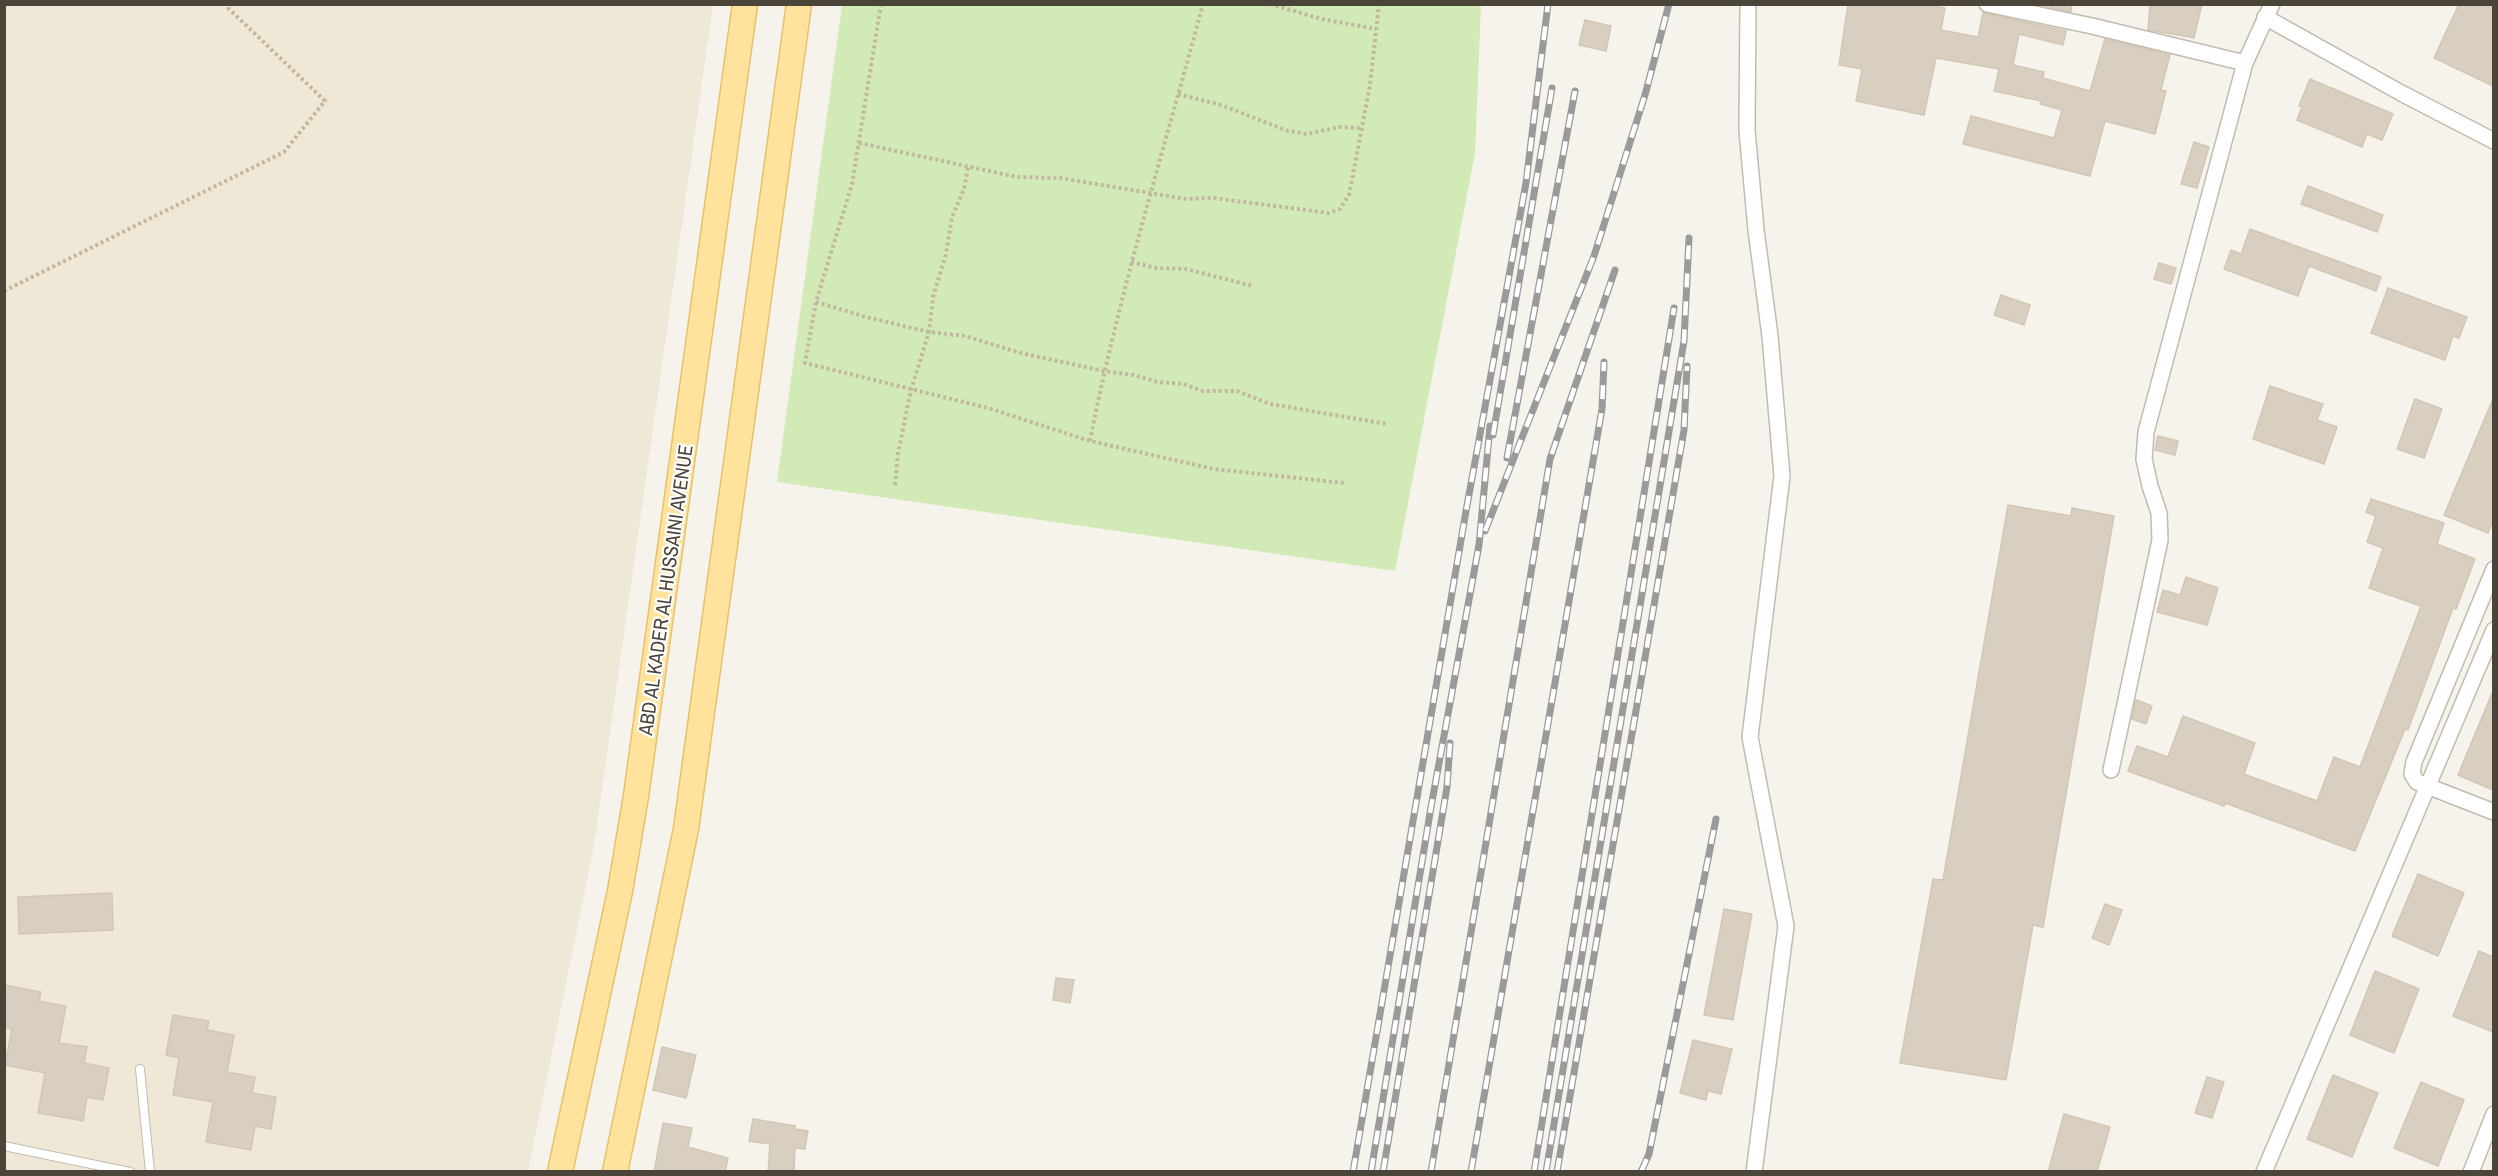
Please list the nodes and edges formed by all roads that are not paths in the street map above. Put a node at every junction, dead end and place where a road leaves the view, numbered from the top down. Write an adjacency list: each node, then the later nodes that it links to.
1 (745, 4): 18 (main road, ABD AL KADER AL HUSSAINI AVENUE)
2 (799, 4): 19 (main road)
3 (1748, 4): 20 (street)
4 (1987, 4): 6 (street)
5 (2269, 11): 6 (street); 7 (street)
6 (2245, 63): 10 (street)
7 (2493, 141)
8 (2493, 569): 11 (street)
9 (2493, 630): 11 (street)
10 (2111, 770)
11 (2428, 786): 12 (street); 21 (street)
12 (2493, 813)
13 (140, 1069): 17 (lane)
14 (2493, 1114): 22 (street)
15 (4, 1146): 16 (lane)
16 (130, 1172)
17 (150, 1172)
18 (560, 1172)
19 (615, 1172)
20 (1754, 1172)
21 (2264, 1172)
22 (2470, 1172)

